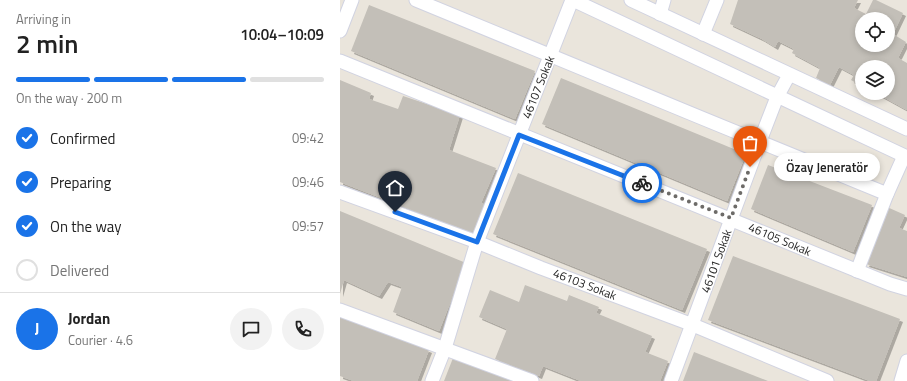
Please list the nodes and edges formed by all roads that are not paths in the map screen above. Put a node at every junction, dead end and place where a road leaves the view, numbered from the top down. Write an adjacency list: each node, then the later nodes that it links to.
1 (352, 0): 8 (street)
2 (416, 0): 10 (street)
3 (573, 0): 10 (street, 46107 Sokak); 13 (street)
4 (631, 0): 7 (street)
5 (664, 0): 7 (street)
6 (717, 0): 9 (street)
7 (660, 14): 9 (street)
8 (340, 30)
9 (703, 34): 12 (street)
10 (550, 56): 15 (street, 46107 Sokak); 16 (street)
11 (340, 61): 15 (street, 46105 Sokak)
12 (789, 75): 13 (street, 46101 Sokak); 14 (street)
13 (777, 97): 16 (street, 46101 Sokak); 17 (street)
14 (907, 129)
15 (519, 135): 20 (street, 46105 Sokak); 21 (street, 46107 Sokak)
16 (760, 141): 19 (street); 20 (street, 46101 Sokak)
17 (906, 156): 19 (street)
18 (340, 192): 21 (street, 46103 Sokak)
19 (887, 194): 22 (street)
20 (731, 218): 22 (street, 46105 Sokak); 25 (street, 46101 Sokak)
21 (477, 242): 25 (street, 46103 Sokak); 26 (street, 46107 Sokak)
22 (857, 271): 23 (street, 46105 Sokak)
23 (907, 289)
24 (340, 310): 26 (street)
25 (693, 325): 30 (street, 46101 Sokak); 31 (street, 46103 Sokak)
26 (445, 348): 28 (street, 46107 Sokak); 29 (street)
27 (907, 361): 32 (street)
28 (432, 381)
29 (532, 381)
30 (671, 381)
31 (827, 381)
32 (901, 381)

